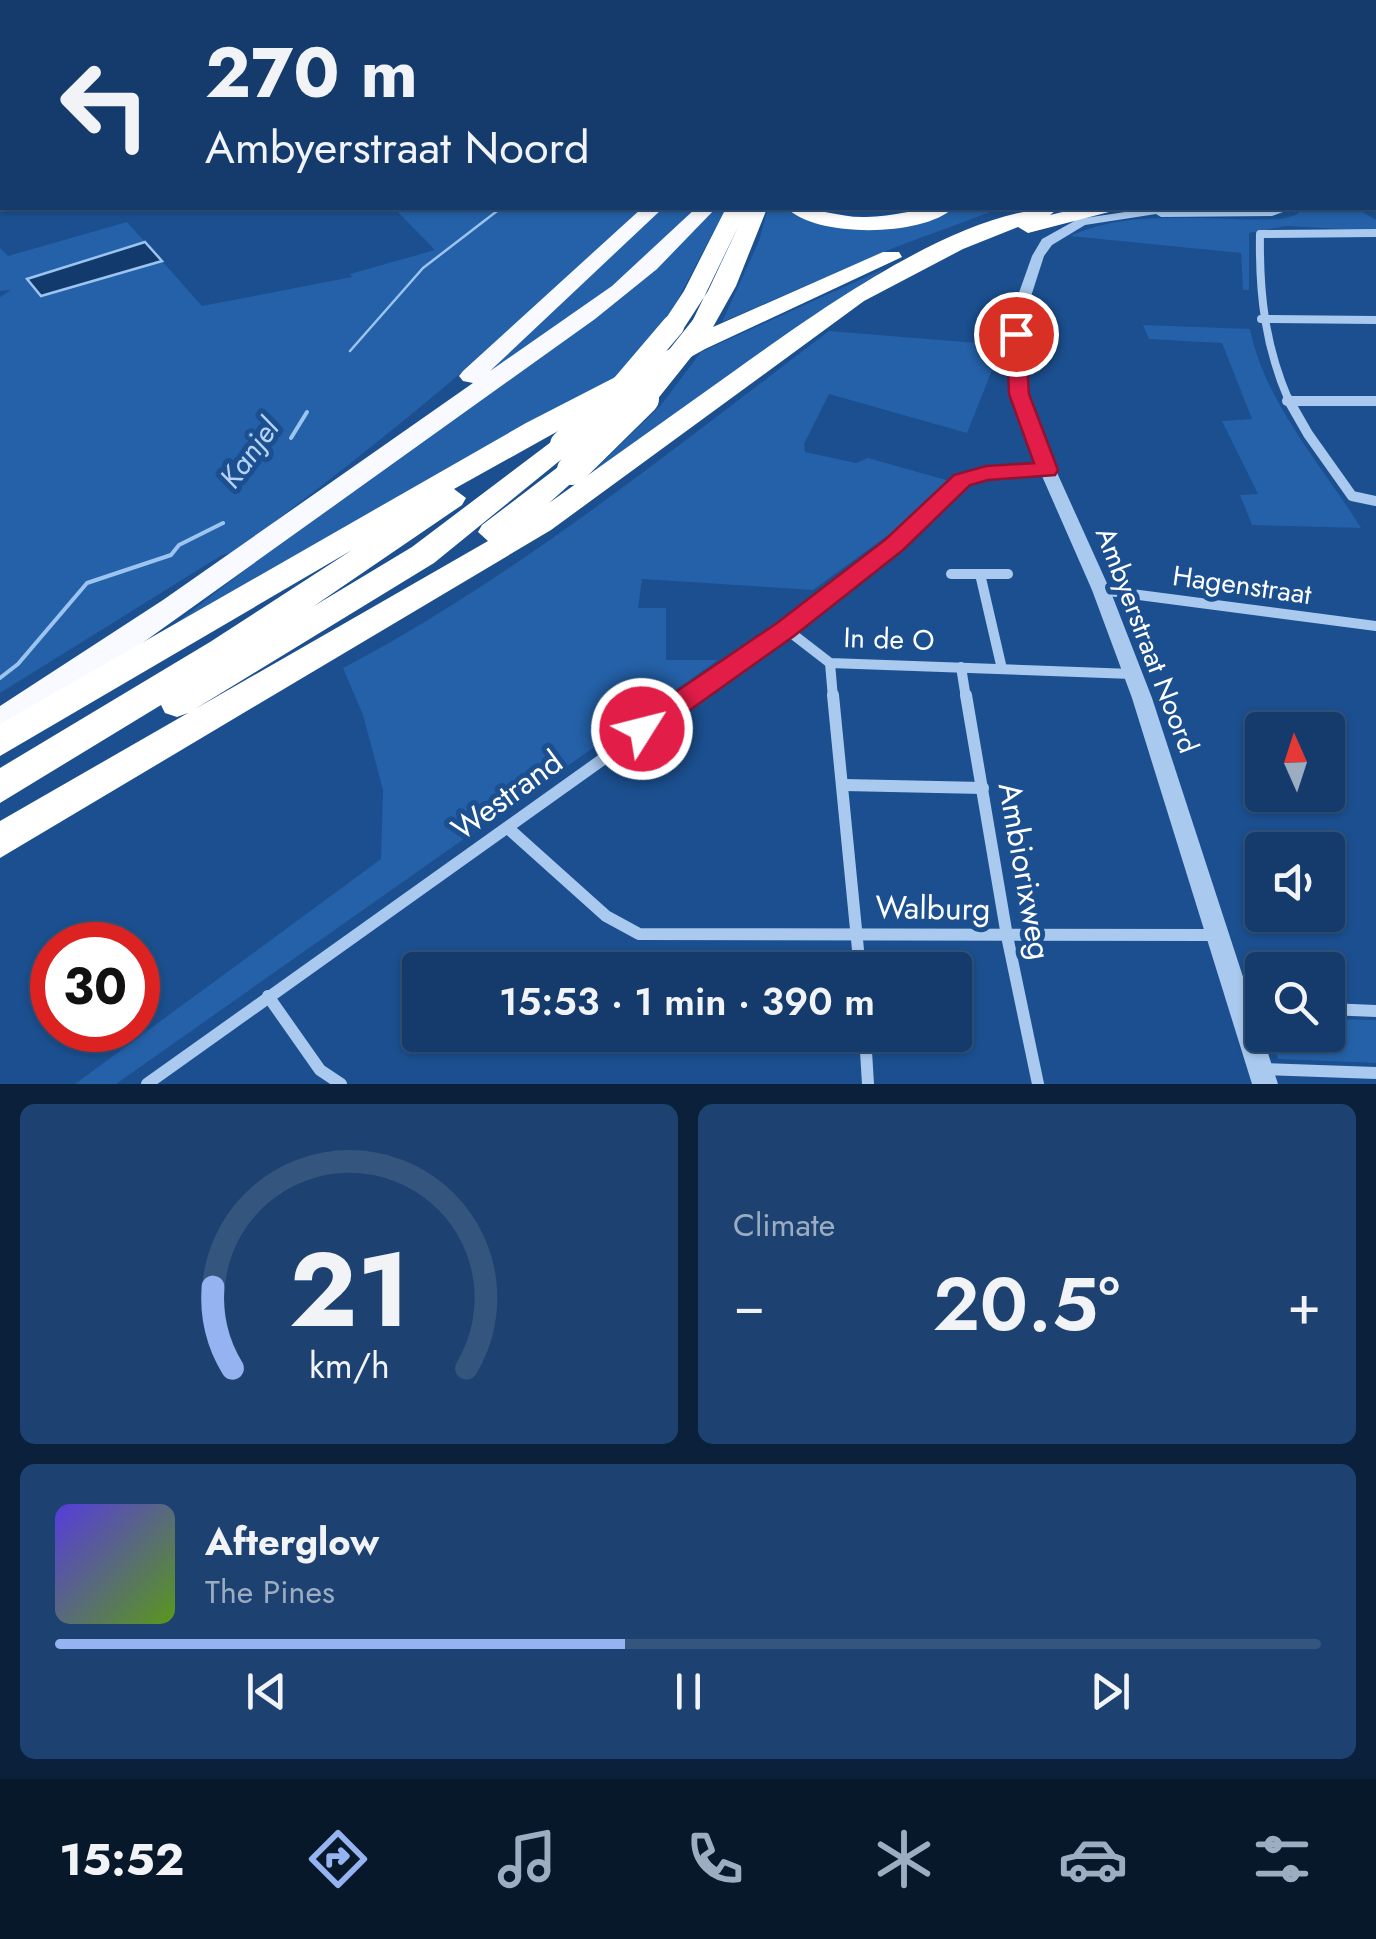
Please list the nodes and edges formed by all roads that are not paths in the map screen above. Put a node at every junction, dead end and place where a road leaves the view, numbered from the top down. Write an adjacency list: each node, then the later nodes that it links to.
1 (651, 210): 24 (highway)
2 (704, 210): 24 (highway)
3 (735, 210): 22 (highway, bridge)
4 (755, 210): 19 (highway)
5 (802, 210): 6 (highway)
6 (936, 210)
7 (1009, 210): 19 (highway)
8 (1043, 210): 16 (highway)
9 (1095, 210): 16 (highway)
10 (1158, 210): 14 (street, Ambyerstraat Noord)
11 (1214, 210): 14 (street)
12 (1214, 210): 13 (street)
13 (1280, 210)
14 (1068, 230): 23 (street, Ambyerstraat Noord)
15 (1376, 233): 17 (street)
16 (934, 254): 30 (highway)
17 (1262, 318): 18 (street); 20 (street)
18 (1376, 320)
19 (710, 330): 22 (highway, bridge); 38 (highway); 40 (highway)
20 (1287, 400): 21 (street); 25 (street)
21 (1376, 401)
22 (568, 457): 30 (highway); 42 (highway)
23 (1047, 470): 29 (street, Ambyerstraat Noord); 32 (street, Westrand)
24 (353, 479): 37 (highway)
25 (1376, 501)
26 (951, 574): 27 (street)
27 (980, 574): 28 (street); 35 (street)
28 (1008, 574)
29 (1101, 590): 31 (street, Hagenstraat); 36 (street, Ambyerstraat Noord)
30 (390, 609): 44 (highway)
31 (1376, 626)
32 (786, 629): 33 (street, In de O); 43 (street, Westrand)
33 (830, 663): 34 (street, In de O); 39 (street)
34 (961, 667): 35 (street, In de O); 41 (street, Ambiorixweg)
35 (1002, 669): 36 (street, In de O)
36 (1133, 674): 46 (street, Ambyerstraat Noord)
37 (0, 722)
38 (0, 741)
39 (844, 785): 41 (street); 45 (street)
40 (0, 786)
41 (983, 788): 47 (street, Ambiorixweg)
42 (0, 805)
43 (509, 829): 45 (street, Walburg); 50 (street, Westrand)
44 (0, 841)
45 (858, 934): 47 (street, Walburg); 48 (street)
46 (1216, 935): 47 (street, Walburg); 49 (street, Ambyerstraat Noord)
47 (1007, 936): 59 (street, Ambiorixweg)
48 (859, 952)
49 (1245, 993)
50 (268, 996): 56 (street, Westrand); 57 (street)
51 (1345, 1010): 52 (street)
52 (1376, 1011)
53 (866, 1052): 58 (street)
54 (1376, 1073): 55 (street)
55 (1263, 1076)
56 (147, 1084)
57 (341, 1084)
58 (868, 1084)
59 (1038, 1084)

